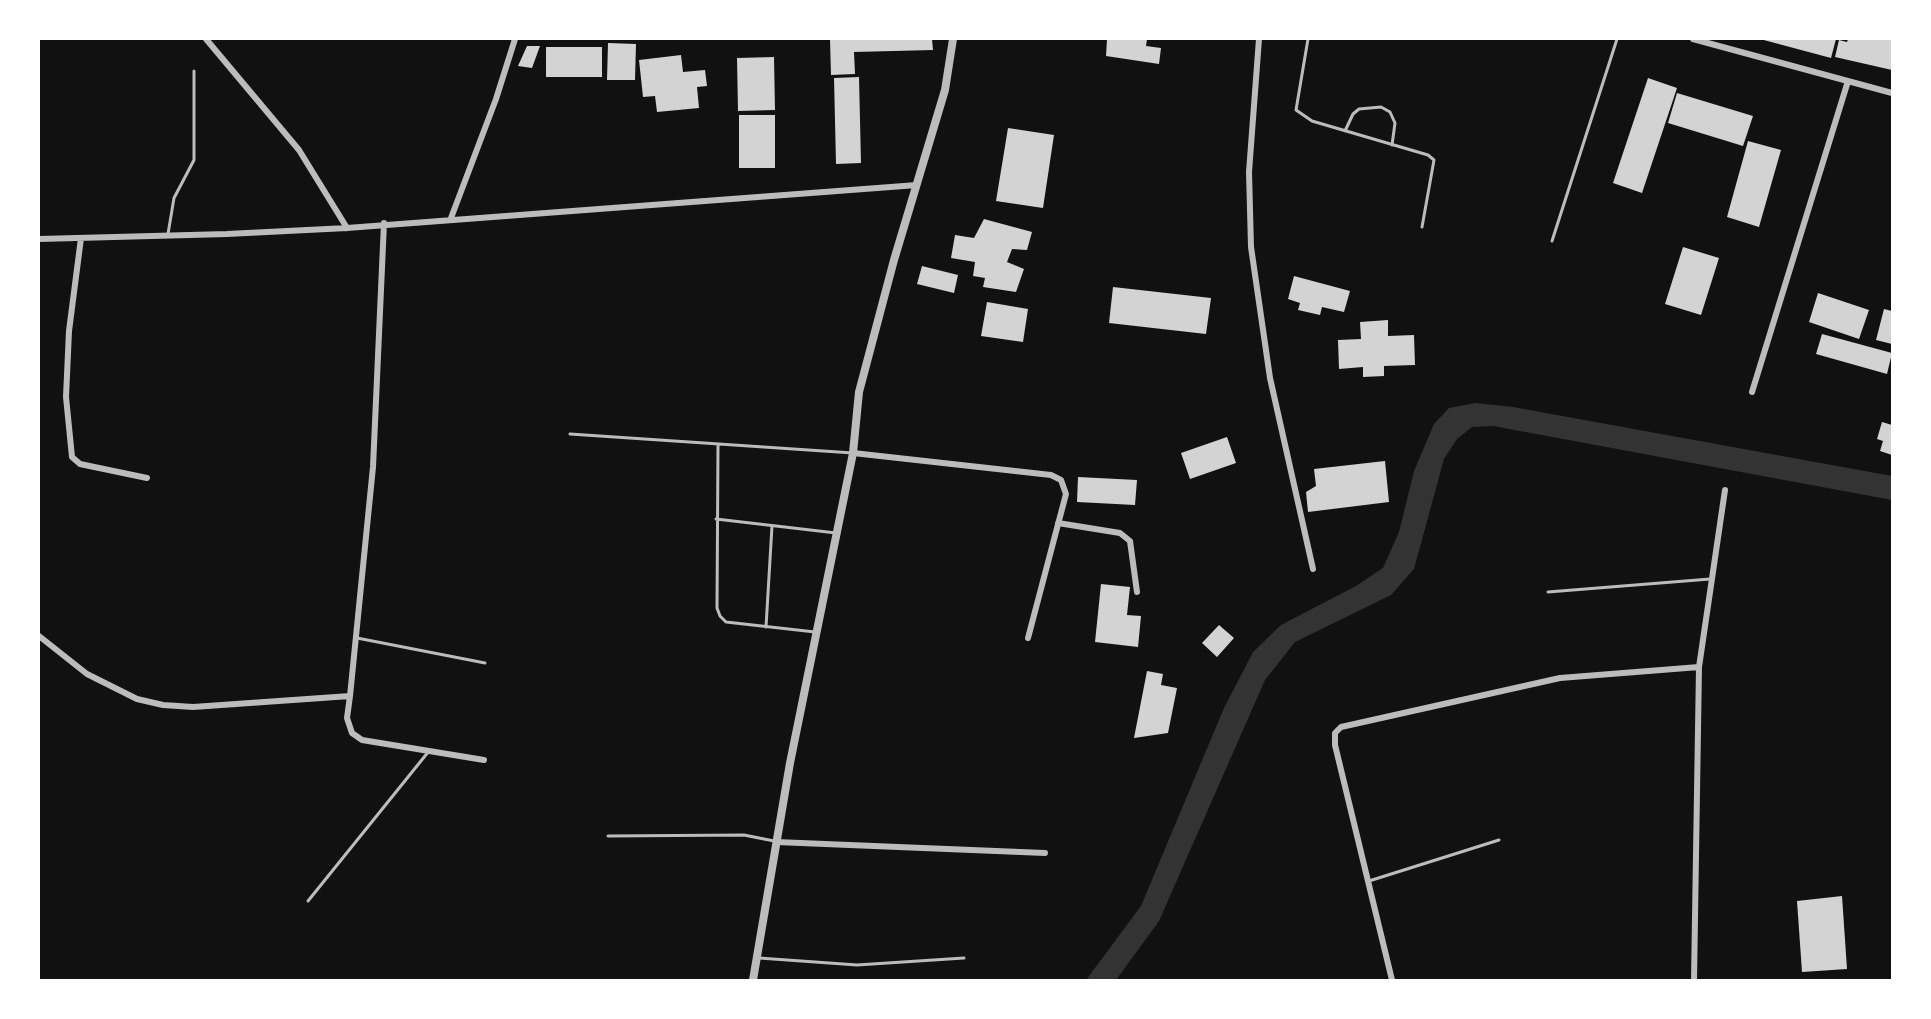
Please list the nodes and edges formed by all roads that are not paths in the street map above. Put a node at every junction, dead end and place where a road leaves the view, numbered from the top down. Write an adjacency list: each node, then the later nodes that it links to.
1 (206, 39): 17 (street)
2 (515, 39): 14 (street)
3 (953, 39): 13 (street)
4 (1259, 39): 32 (street)
5 (1308, 39): 11 (lane)
6 (1617, 39): 21 (lane)
7 (1693, 39): 9 (street)
8 (194, 71): 18 (lane)
9 (1848, 81): 10 (street); 22 (street)
10 (1892, 93)
11 (1345, 131): 12 (lane); 12 (lane)
12 (1392, 145): 16 (lane)
13 (917, 185): 14 (street); 25 (street)
14 (451, 218): 15 (street)
15 (384, 223): 17 (street); 39 (street)
16 (1422, 227)
17 (347, 228): 18 (street)
18 (168, 236): 19 (street)
19 (81, 238): 20 (street); 26 (street)
20 (39, 239)
21 (1552, 241)
22 (1752, 392)
23 (570, 434): 24 (lane)
24 (718, 444): 25 (lane); 28 (lane)
25 (853, 453): 29 (street); 31 (street)
26 (147, 478)
27 (1725, 490): 33 (street)
28 (716, 519): 30 (lane); 36 (lane)
29 (1058, 523): 34 (street); 40 (street)
30 (772, 526): 31 (lane); 36 (lane)
31 (837, 533): 37 (street)
32 (1312, 568)
33 (1712, 578): 35 (lane); 42 (street)
34 (1137, 592)
35 (1548, 592)
36 (766, 627): 37 (lane)
37 (817, 632): 48 (street)
38 (39, 636): 43 (street)
39 (355, 638): 41 (lane); 43 (street)
40 (1028, 638)
41 (485, 663)
42 (1699, 667): 50 (street); 56 (street)
43 (350, 696): 44 (street)
44 (429, 751): 45 (street); 51 (lane)
45 (484, 760)
46 (608, 836): 48 (lane)
47 (1499, 840): 50 (lane)
48 (776, 842): 49 (street); 52 (street)
49 (1045, 853)
50 (1369, 881): 55 (street)
51 (308, 901)
52 (758, 958): 53 (lane); 54 (street)
53 (964, 958)
54 (753, 980)
55 (1392, 980)
56 (1694, 980)

